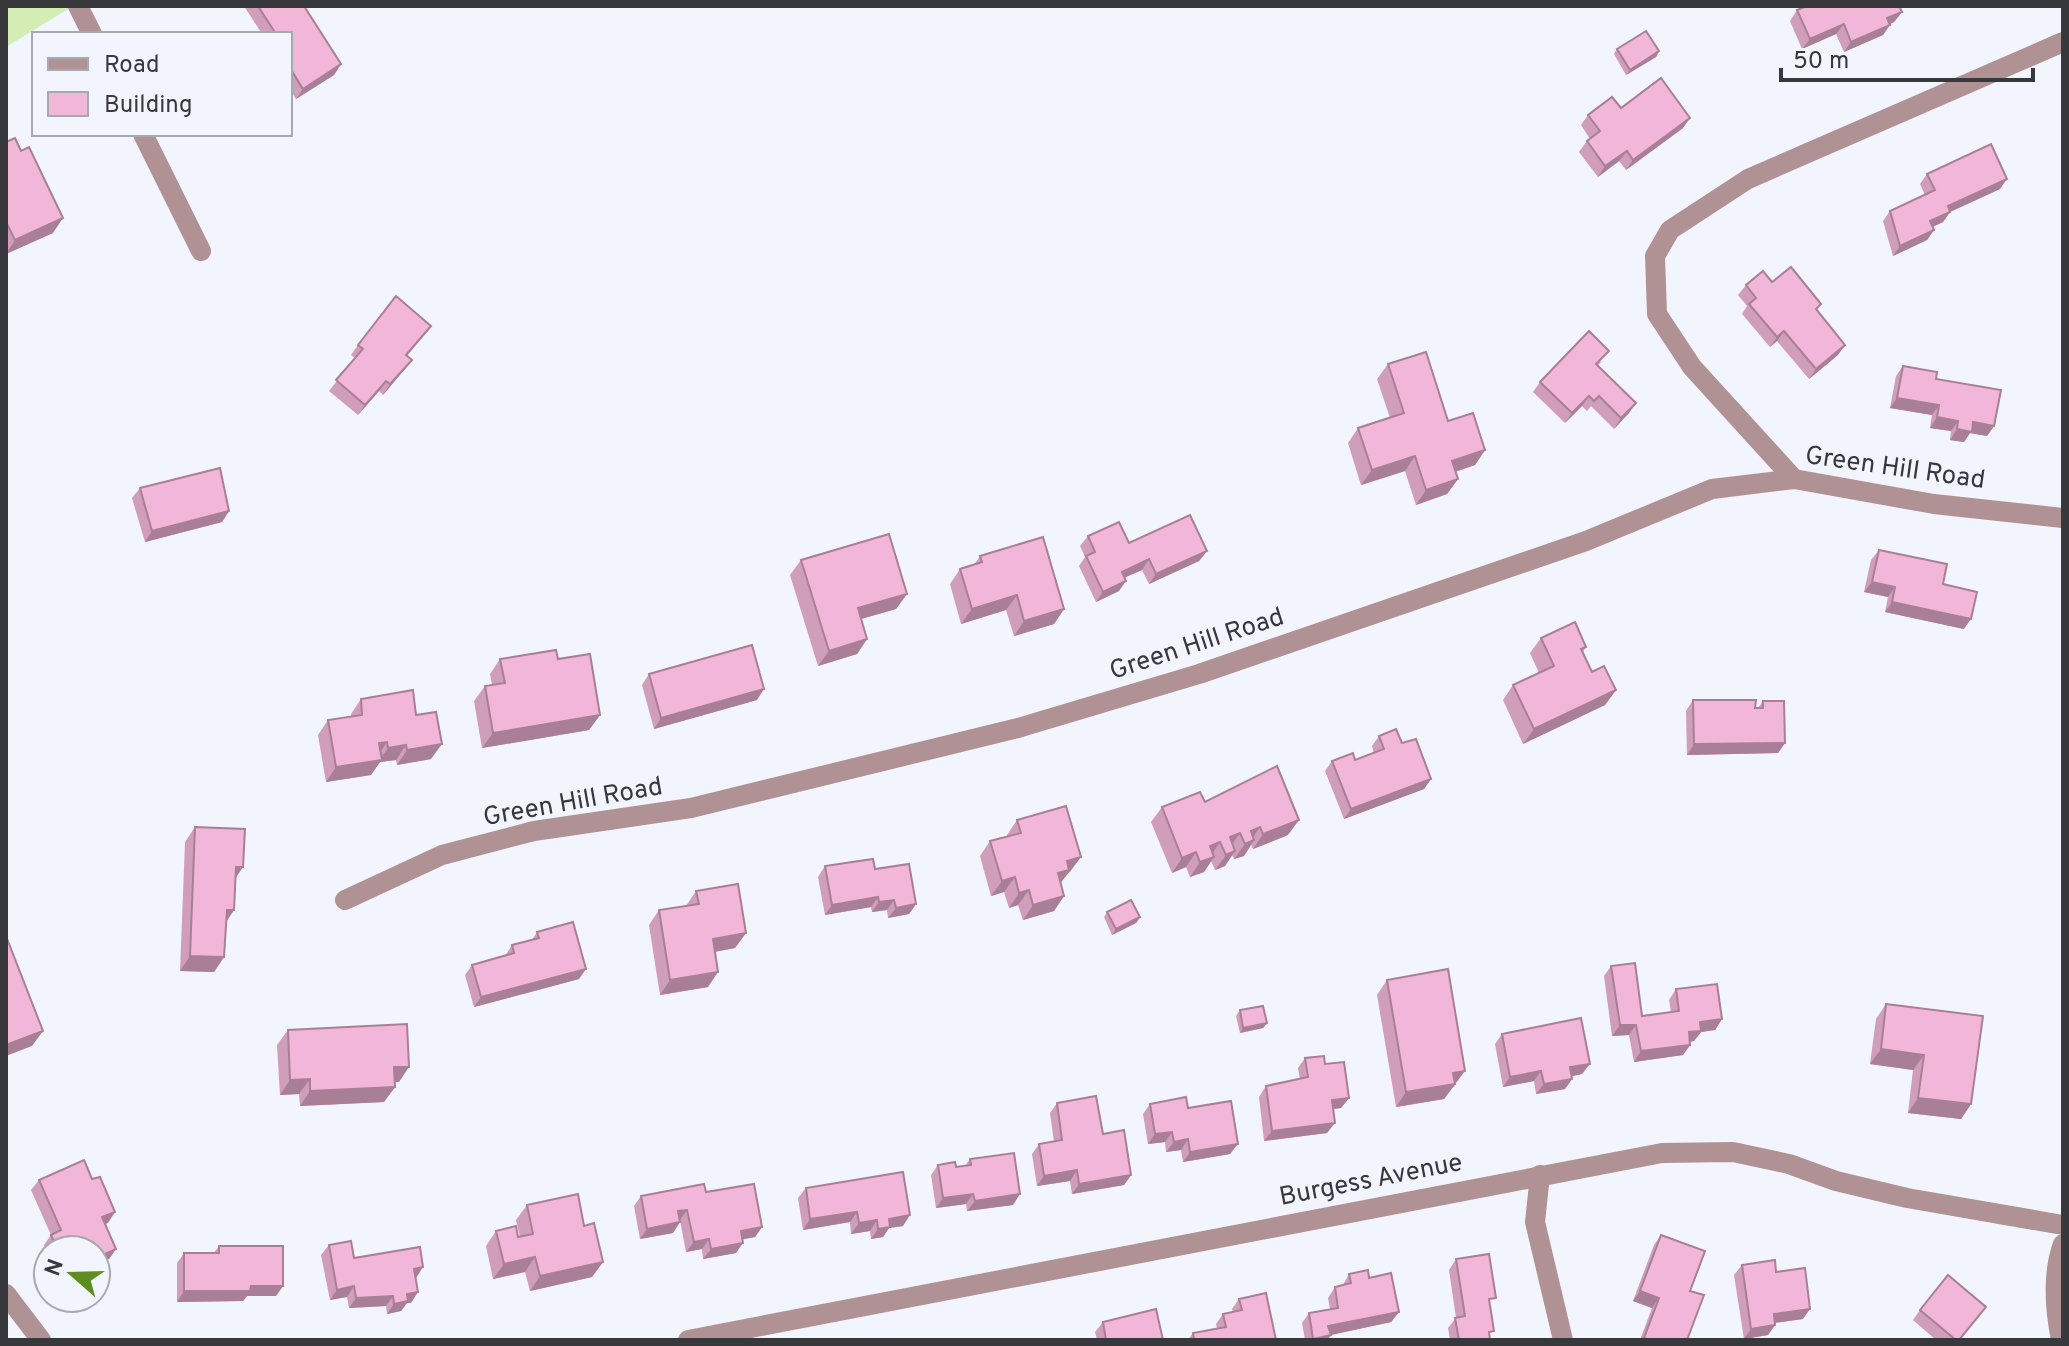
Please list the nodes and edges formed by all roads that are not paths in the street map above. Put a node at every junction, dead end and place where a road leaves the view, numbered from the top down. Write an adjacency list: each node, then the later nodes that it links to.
1 (78, 6): 2 (street)
2 (91, 32)
3 (2063, 42): 6 (street)
4 (144, 136): 5 (street)
5 (201, 251)
6 (1794, 479): 7 (street, Green Hill Road); 8 (street, Green Hill Road)
7 (2063, 518)
8 (345, 900)
9 (1540, 1175): 10 (street, Burgess Avenue); 14 (street, Burgess Avenue); 15 (street)
10 (2063, 1225)
11 (2063, 1244): 16 (street)
12 (6, 1294): 13 (street)
13 (41, 1340)
14 (688, 1340)
15 (1563, 1340)
16 (2061, 1340)

